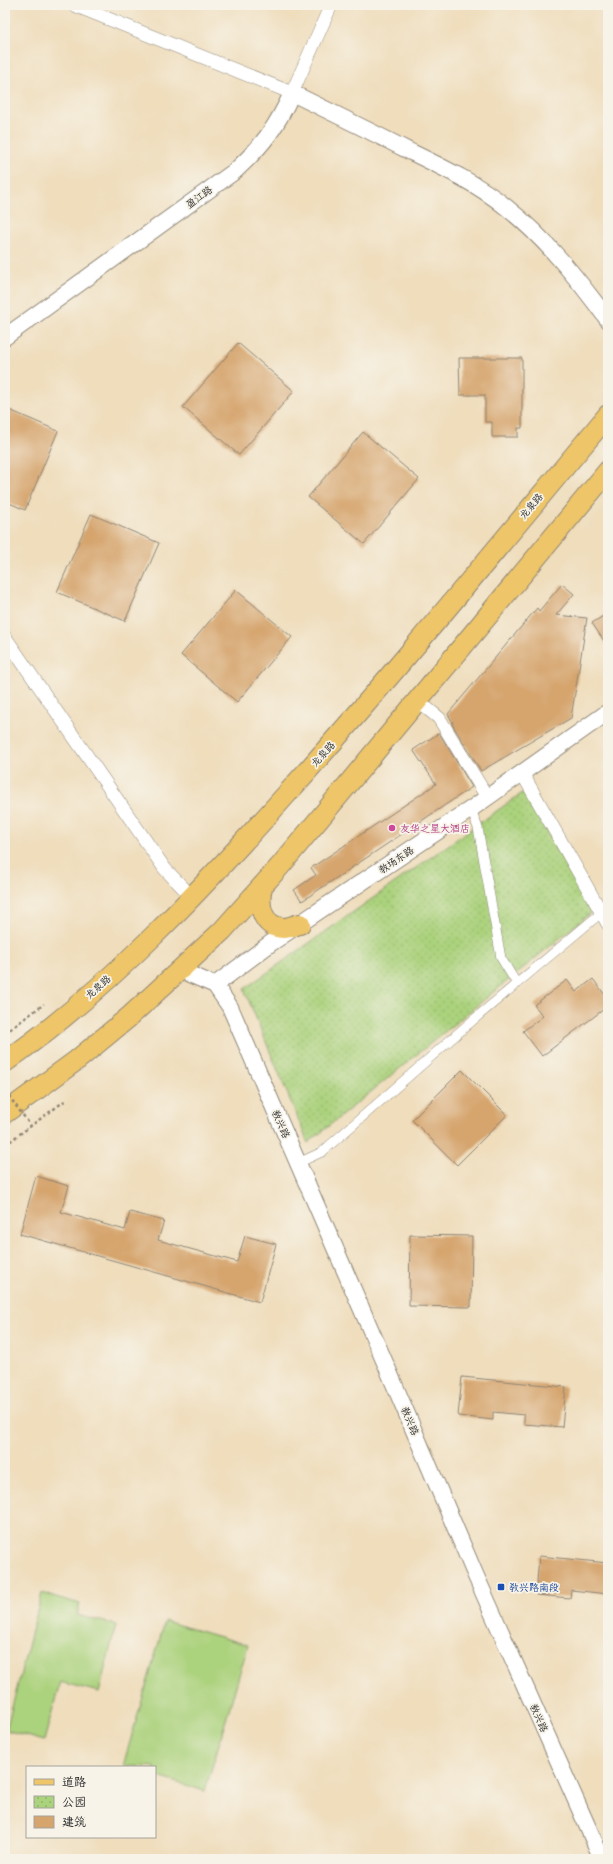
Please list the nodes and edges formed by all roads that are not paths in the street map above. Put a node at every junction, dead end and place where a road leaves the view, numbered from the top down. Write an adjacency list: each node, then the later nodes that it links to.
1 (74, 5): 3 (street)
2 (331, 5): 3 (street, 盈江路)
3 (292, 93): 4 (street); 5 (street, 盈江路)
4 (608, 320)
5 (5, 336)
6 (608, 415): 15 (main road, 龙泉路)
7 (608, 471): 9 (main road)
8 (5, 637): 15 (street)
9 (418, 701): 12 (street); 14 (main road)
10 (608, 712): 11 (street, 教场东路)
11 (522, 773): 12 (street, 教场东路); 16 (street)
12 (487, 797): 13 (street, 教场东路)
13 (470, 809): 17 (street, 教场东路); 20 (street)
14 (262, 887): 17 (main road); 19 (main road)
15 (193, 898): 22 (main road, 龙泉路)
16 (601, 913): 18 (street); 20 (street)
17 (300, 924): 21 (street, 教场东路)
18 (608, 924)
19 (180, 970): 21 (street); 23 (main road)
20 (517, 984): 24 (street)
21 (215, 985): 24 (street, 教兴路)
22 (5, 1062)
23 (5, 1113)
24 (298, 1163): 25 (street, 教兴路)
25 (602, 1859)

